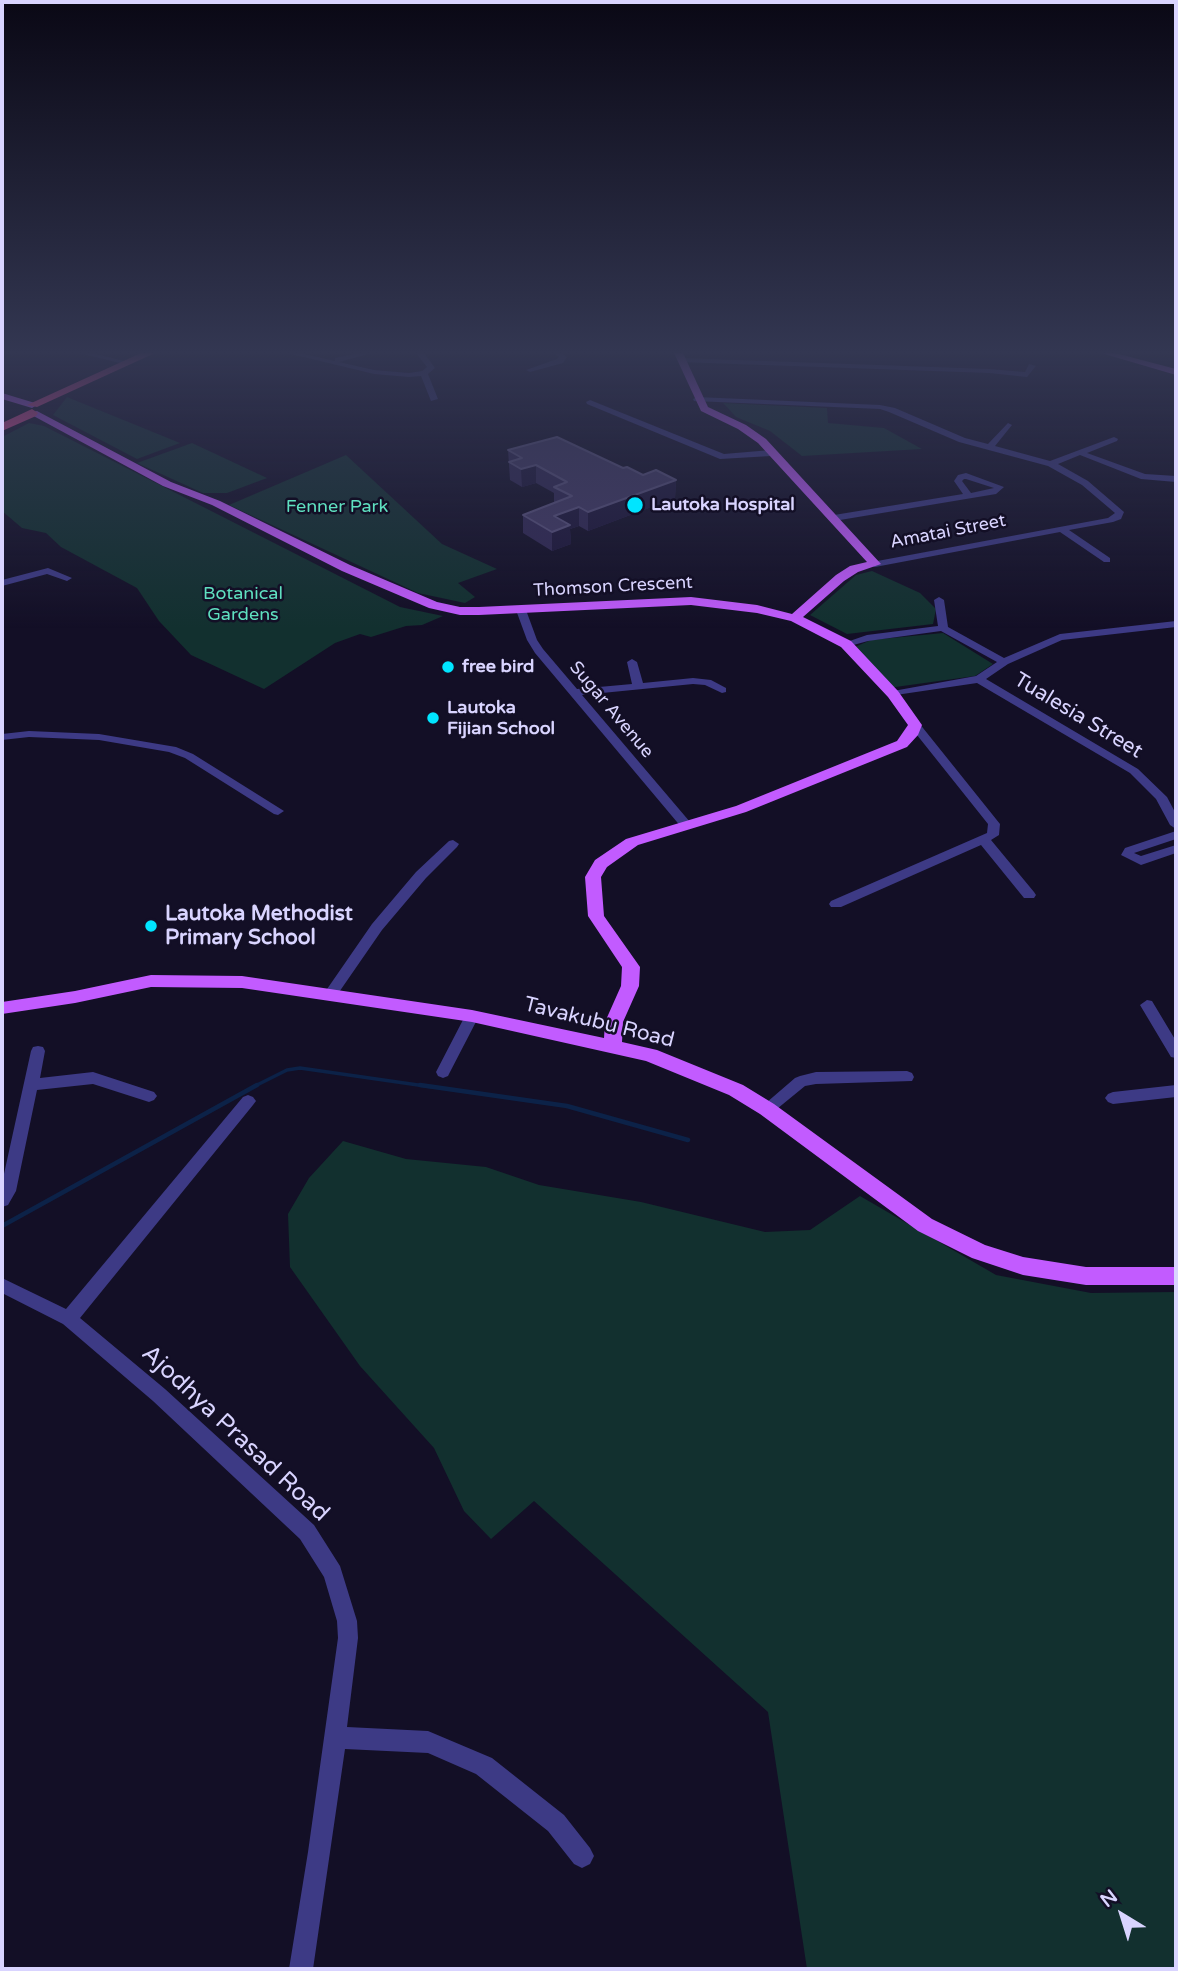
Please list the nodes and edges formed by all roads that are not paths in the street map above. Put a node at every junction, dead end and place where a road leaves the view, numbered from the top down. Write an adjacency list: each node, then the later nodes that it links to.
1 (96, 445): 20 (main road, Thomson Crescent)
2 (689, 445): 8 (street)
3 (765, 445): 8 (main road)
4 (979, 445): 7 (street)
5 (991, 445): 7 (street)
6 (1100, 445): 9 (street)
7 (989, 448): 10 (street)
8 (771, 453): 13 (main road)
9 (1081, 453): 10 (street); 11 (street)
10 (1051, 464): 14 (street, Amatai Street)
11 (1176, 479)
12 (968, 495): 13 (street)
13 (834, 518): 16 (main road)
14 (1061, 529): 15 (street); 16 (street, Amatai Street)
15 (1107, 560)
16 (875, 564): 21 (main road, Amatai Street)
17 (67, 578): 18 (street)
18 (2, 583)
19 (939, 600): 23 (street)
20 (521, 610): 21 (main road, Thomson Crescent); 30 (street, Sugar Avenue)
21 (795, 618): 24 (main road, Thomson Crescent)
22 (1176, 624): 26 (street)
23 (943, 628): 24 (street); 26 (street)
24 (846, 644): 31 (main road, Thomson Crescent)
25 (632, 662): 28 (street)
26 (1004, 662): 27 (street)
27 (979, 679): 31 (street); 36 (street, Tualesia Street)
28 (638, 686): 29 (street); 30 (street)
29 (722, 690)
30 (573, 693): 35 (street, Sugar Avenue)
31 (894, 694): 32 (main road, Thomson Crescent)
32 (915, 725): 35 (main road); 38 (street)
33 (2, 737): 34 (street)
34 (278, 811)
35 (686, 825): 47 (main road)
36 (1176, 825)
37 (1176, 835): 40 (street)
38 (984, 840): 41 (street); 42 (street)
39 (453, 844): 43 (street)
40 (1176, 849)
41 (1029, 895)
42 (836, 904)
43 (330, 995): 45 (main road, Tavakubu Road); 46 (main road, Tavakubu Road)
44 (1147, 1005): 49 (street)
45 (2, 1008)
46 (472, 1016): 47 (main road, Tavakubu Road); 50 (street)
47 (612, 1048): 57 (main road, Tavakubu Road)
48 (38, 1051): 52 (street)
49 (1176, 1053)
50 (443, 1072)
51 (907, 1077): 57 (street)
52 (31, 1085): 54 (street); 58 (street)
53 (1176, 1091): 55 (street)
54 (149, 1096)
55 (1112, 1098)
56 (248, 1101): 61 (street)
57 (767, 1109): 59 (main road, Tavakubu Road)
58 (2, 1200)
59 (1176, 1276)
60 (2, 1285): 61 (street, Ajodhya Prasad Road)
61 (69, 1319): 62 (street, Ajodhya Prasad Road)
62 (334, 1737): 63 (street); 64 (street, Ajodhya Prasad Road)
63 (582, 1856)
64 (301, 1969)

